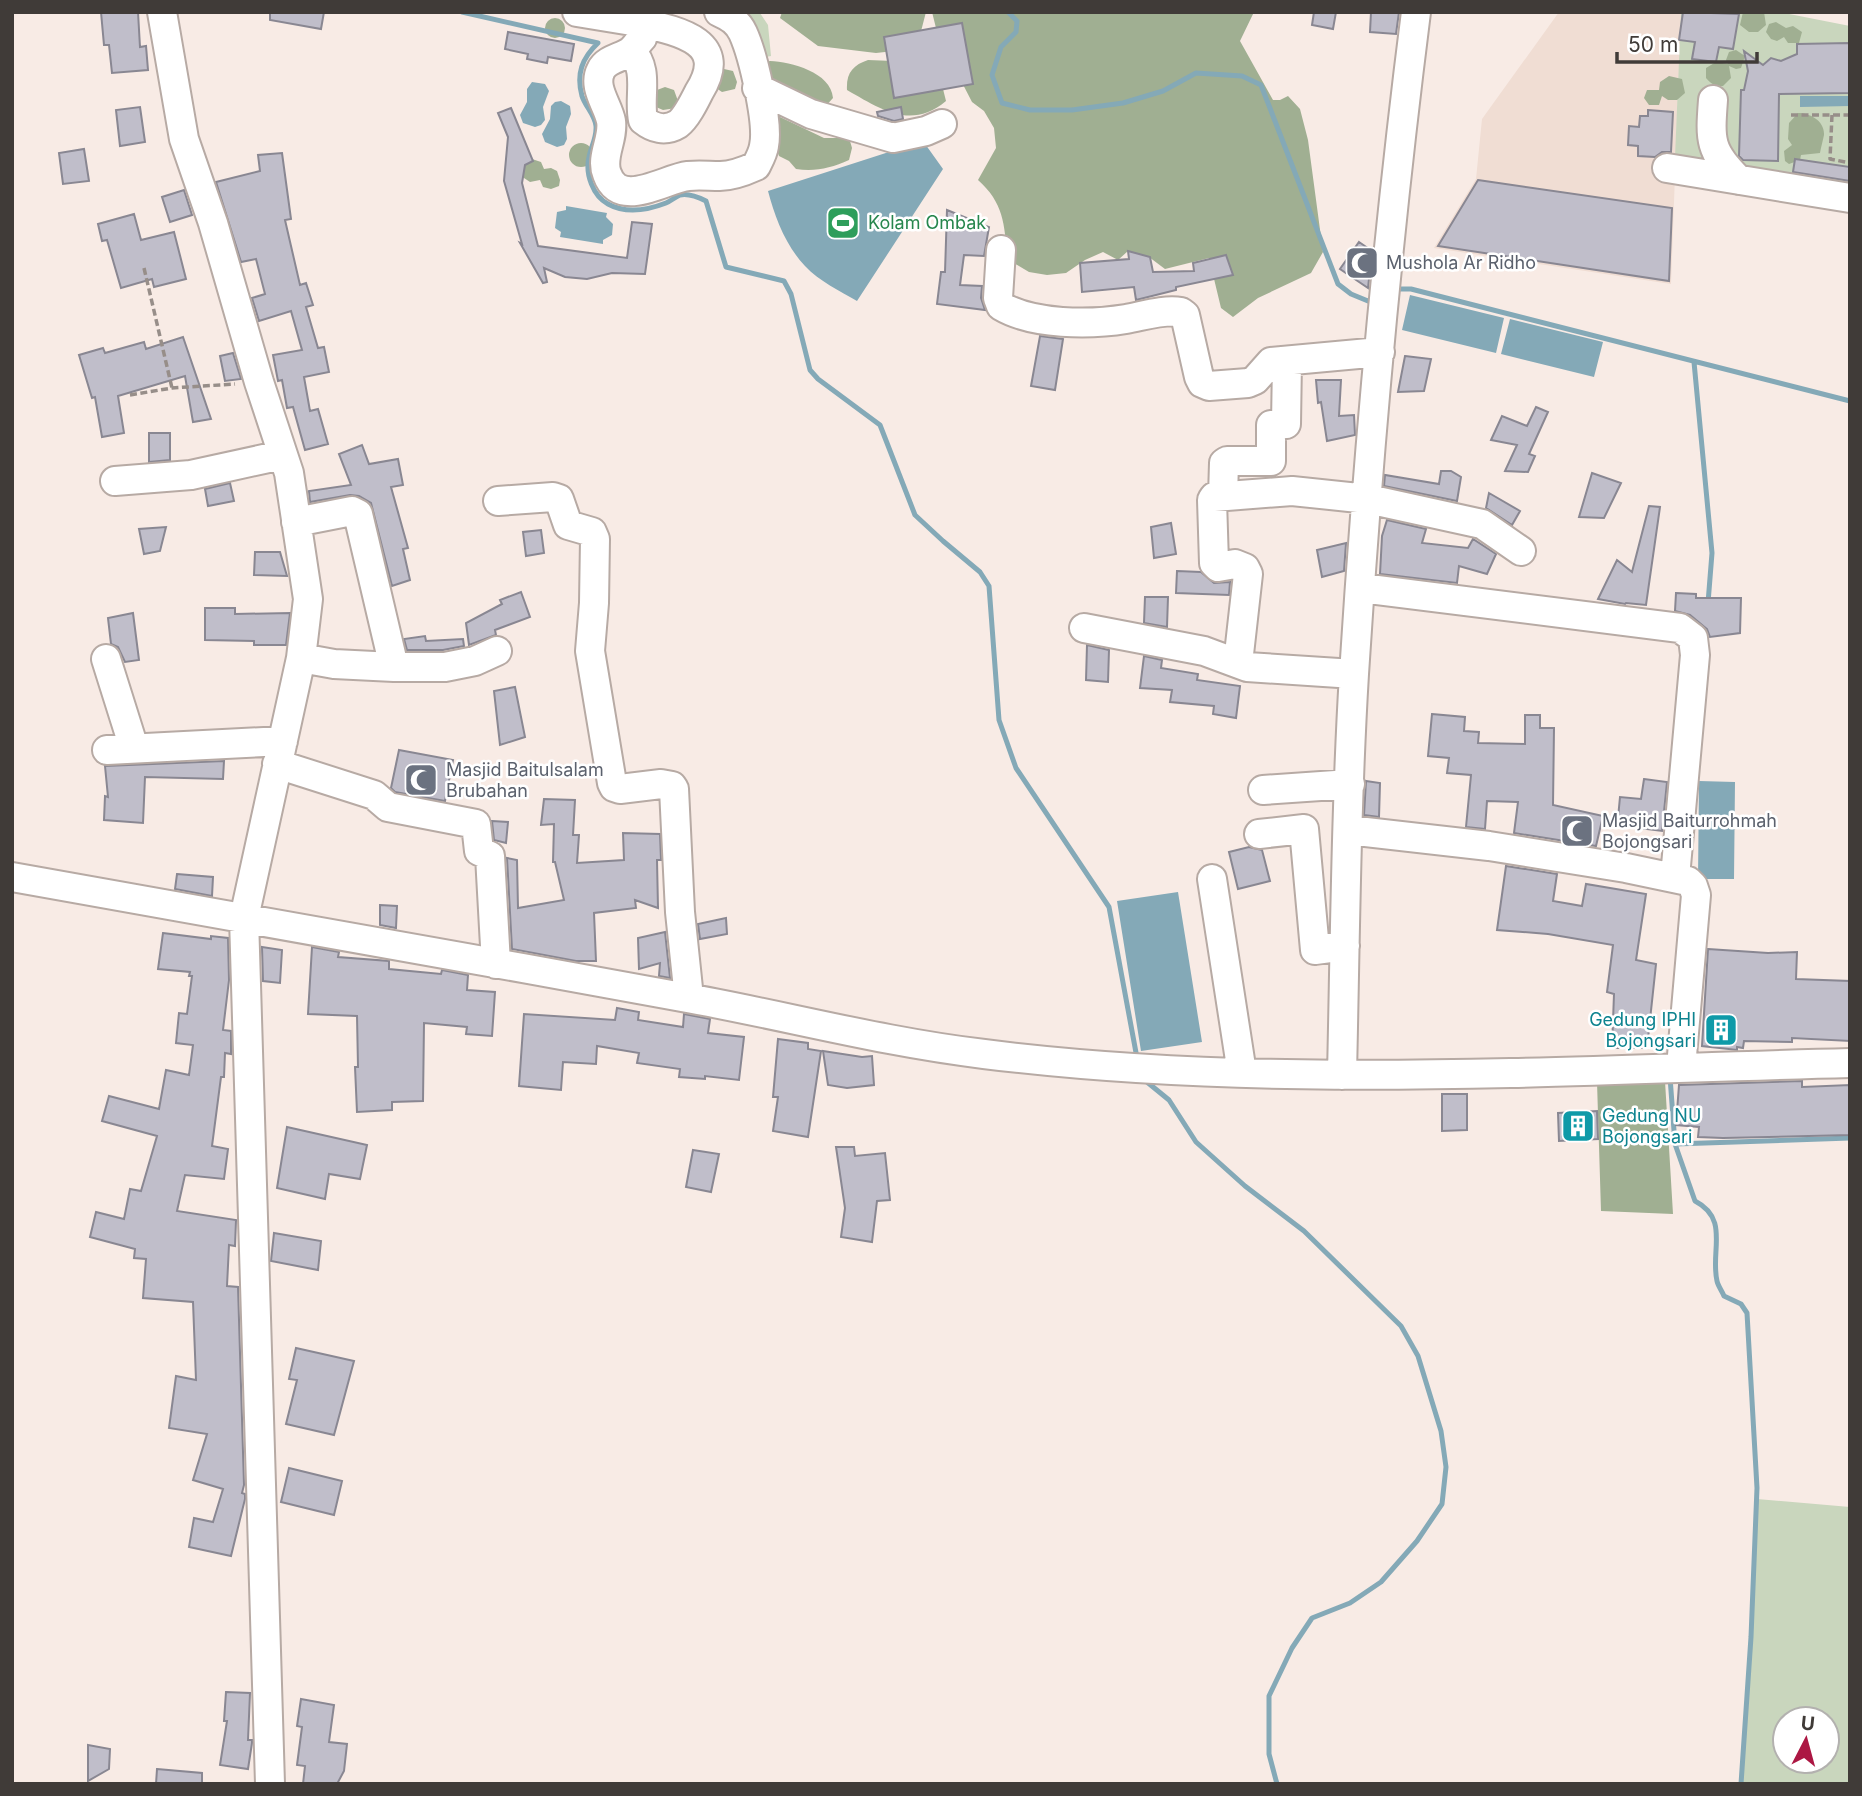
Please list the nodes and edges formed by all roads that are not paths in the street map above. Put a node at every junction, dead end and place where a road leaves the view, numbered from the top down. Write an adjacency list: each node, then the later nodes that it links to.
1 (162, 12): 16 (street)
2 (576, 12): 5 (street)
3 (719, 12): 7 (street)
4 (1416, 12): 14 (street)
5 (638, 22): 6 (street); 6 (street)
6 (631, 51): 7 (street)
7 (757, 88): 9 (street)
8 (1713, 100): 11 (street)
9 (942, 124)
10 (1667, 168): 11 (street)
11 (1739, 180): 12 (street)
12 (1850, 198)
13 (1001, 250): 15 (street)
14 (1380, 352): 15 (street); 19 (street)
15 (1287, 360): 18 (street)
16 (282, 454): 17 (street); 21 (street)
17 (114, 481)
18 (1223, 496): 19 (street); 28 (street)
19 (1368, 499): 22 (street); 23 (street)
20 (498, 500): 42 (street)
21 (296, 522): 26 (street); 29 (street)
22 (1521, 551)
23 (1361, 588): 30 (street); 38 (street)
24 (1084, 628): 28 (street)
25 (496, 651): 29 (street)
26 (301, 658): 29 (street); 31 (street)
27 (106, 659): 31 (street)
28 (1238, 663): 30 (street)
29 (394, 667)
30 (1354, 674): 32 (street)
31 (280, 752): 39 (street); 41 (street)
32 (1350, 784): 33 (street); 34 (street)
33 (1263, 790)
34 (1348, 830): 38 (street); 40 (street)
35 (1259, 834): 40 (street)
36 (12, 877): 39 (street)
37 (1212, 879): 45 (street)
38 (1681, 879): 44 (street)
39 (244, 918): 41 (street); 47 (street)
40 (1345, 946): 46 (street)
41 (496, 964): 42 (street)
42 (690, 998): 45 (street)
43 (1850, 1063): 44 (street)
44 (1674, 1067): 46 (street)
45 (1242, 1073): 46 (street)
46 (1342, 1075)
47 (270, 1784)

